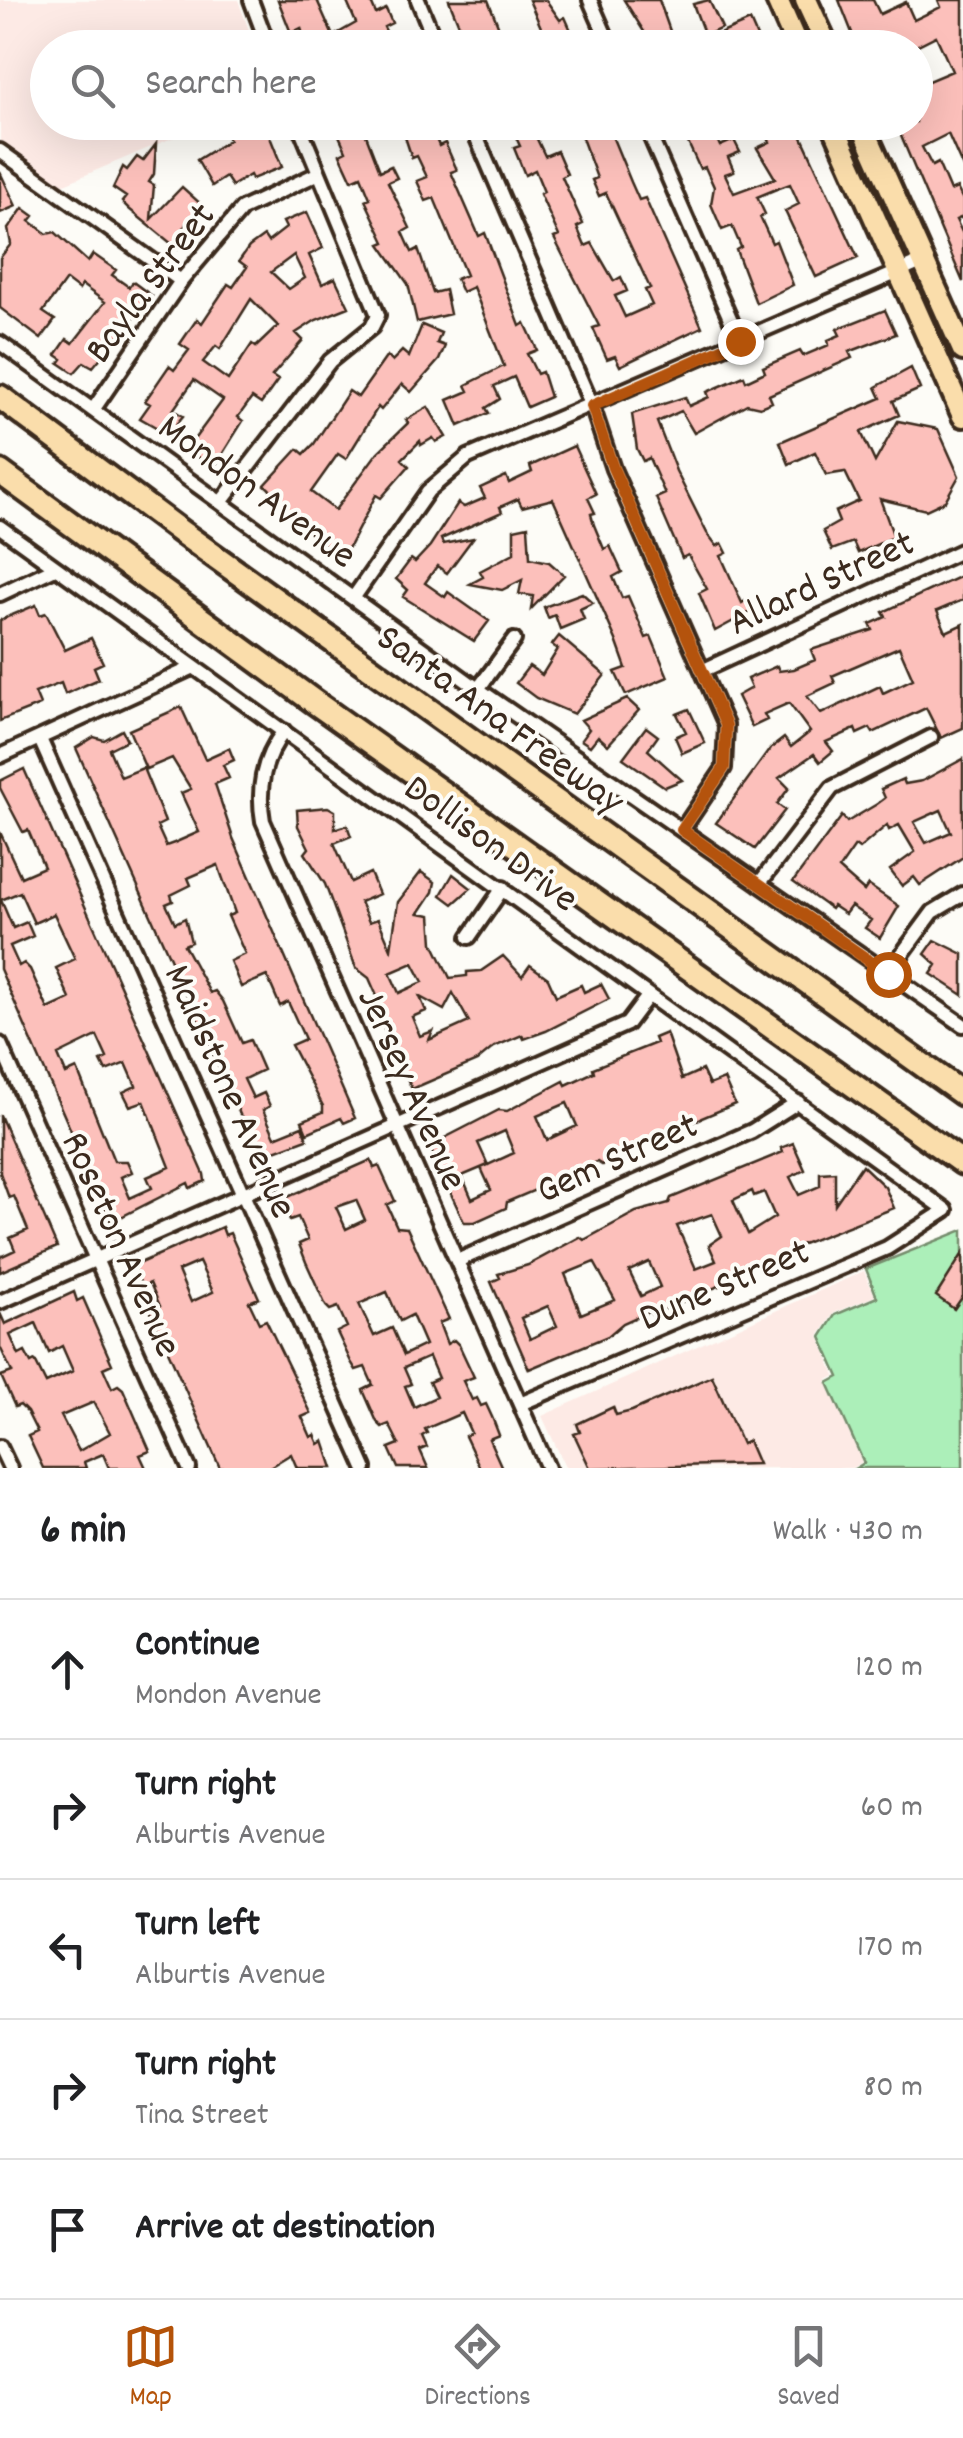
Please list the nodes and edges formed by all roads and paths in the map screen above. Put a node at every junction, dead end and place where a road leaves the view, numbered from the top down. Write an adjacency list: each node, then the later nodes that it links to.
1 (251, 0): 6 (street)
2 (418, 0): 7 (street)
3 (590, 0): 8 (street)
4 (777, 0): 9 (main road)
5 (806, 0): 10 (main road)
6 (262, 30)
7 (430, 30)
8 (603, 30)
9 (790, 30)
10 (820, 30)
11 (305, 140): 17 (street)
12 (478, 140): 25 (street)
13 (652, 140): 21 (street)
14 (840, 140): 19 (main road)
15 (870, 140): 18 (main road)
16 (0, 150): 20 (street)
17 (317, 174): 20 (street, Bayla Street); 29 (street)
18 (924, 261): 19 (street); 23 (main road)
19 (899, 273): 21 (street); 27 (main road)
20 (180, 281): 26 (street, Bayla Street)
21 (740, 341): 25 (street)
22 (0, 343): 26 (street, Mondon Avenue)
23 (963, 350)
24 (0, 397): 52 (highway, Santa Ana Freeway)
25 (592, 406): 34 (street); 37 (street)
26 (92, 410): 29 (street, Mondon Avenue)
27 (963, 416)
28 (0, 472): 55 (highway)
29 (222, 501): 34 (street, Mondon Avenue)
30 (0, 528): 32 (street, Dollison Drive)
31 (963, 550): 37 (street, Allard Street)
32 (55, 568): 33 (street); 36 (street, Dollison Drive)
33 (0, 594)
34 (354, 597): 38 (street, Mondon Avenue)
35 (514, 640): 38 (street)
36 (194, 667): 39 (street, Dollison Drive); 41 (street)
37 (704, 670): 43 (street)
38 (478, 689): 43 (street, Mondon Avenue)
39 (284, 731): 45 (street, Dollison Drive); 54 (street, Jersey Avenue)
40 (932, 737): 44 (street)
41 (40, 738): 42 (street); 56 (street, Maidstone Avenue)
42 (0, 756)
43 (682, 830): 44 (street, Mondon Avenue)
44 (759, 884): 48 (street, Mondon Avenue)
45 (503, 888): 47 (street); 49 (street, Dollison Drive)
46 (963, 894): 48 (street)
47 (468, 936)
48 (888, 974): 50 (street, Mondon Avenue)
49 (648, 996): 53 (street, Dollison Drive); 54 (street)
50 (963, 1025)
51 (0, 1044): 58 (street, Roseton Avenue)
52 (963, 1094)
53 (798, 1102): 57 (street, Dollison Drive); 59 (street, Gem Street)
54 (394, 1123): 56 (street); 59 (street, Jersey Avenue)
55 (963, 1163)
56 (243, 1192): 58 (street); 65 (street, Maidstone Avenue)
57 (946, 1210): 61 (street, Dune Street)
58 (96, 1258): 60 (street); 64 (street, Roseton Avenue)
59 (456, 1261): 61 (street, Jersey Avenue)
60 (0, 1302)
61 (520, 1404): 66 (street, Jersey Avenue)
62 (0, 1446): 63 (street)
63 (10, 1468)
64 (189, 1468)
65 (366, 1468)
66 (548, 1468)

